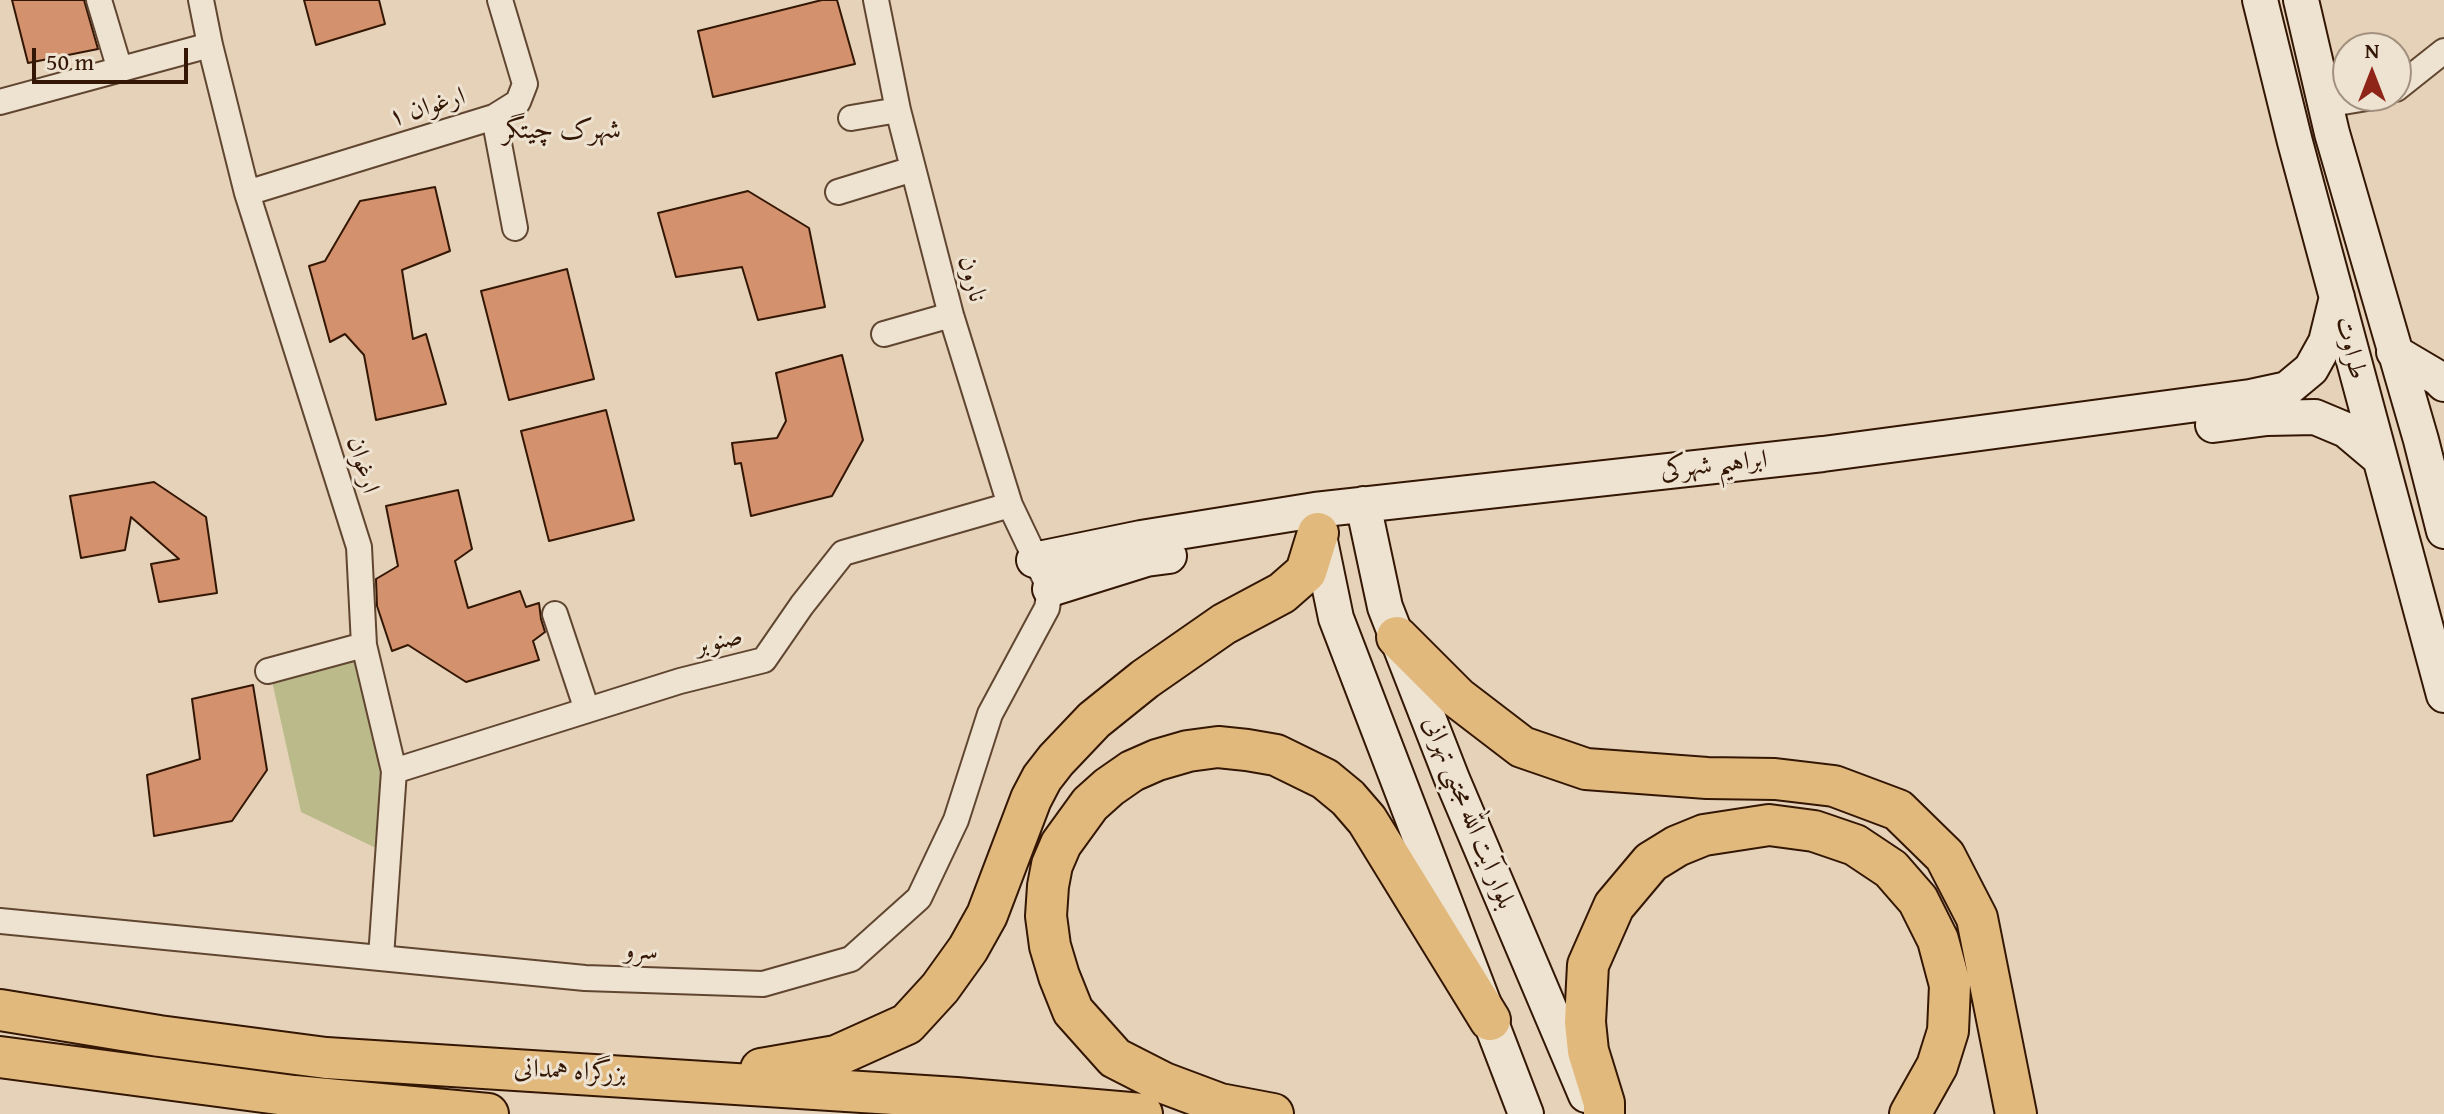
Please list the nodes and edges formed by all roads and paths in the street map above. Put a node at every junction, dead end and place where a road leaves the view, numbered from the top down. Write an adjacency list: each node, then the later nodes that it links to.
1 (99, 0): 9 (street)
2 (201, 0): 7 (street, ارغوان)
3 (500, 0): 14 (street, ارغوان ۱)
4 (876, 0): 12 (street, نارون)
5 (2260, 0): 17 (main road, طراوت)
6 (2301, 0): 16 (main road, طراوت)
7 (210, 45): 9 (street); 20 (street, ارغوان)
8 (2444, 51): 10 (street)
9 (120, 70): 11 (street)
10 (2412, 76)
11 (0, 102)
12 (898, 110): 15 (street); 18 (street, نارون)
13 (2344, 112): 16 (street)
14 (494, 117): 20 (street, ارغوان ۱); 21 (street)
15 (851, 118)
16 (2328, 119): 17 (main road); 25 (main road, طراوت)
17 (2295, 142): 22 (main road, طراوت)
18 (913, 169): 19 (street); 23 (street, نارون)
19 (838, 192)
20 (247, 193): 37 (street, ارغوان)
21 (515, 228)
22 (2337, 297): 27 (main road, طراوت); 29 (main road, ابراهیم شهرکی)
23 (951, 315): 24 (street); 28 (street, نارون)
24 (884, 334)
25 (2394, 352): 26 (main road); 31 (main road, طراوت)
26 (2444, 384)
27 (2378, 457): 29 (main road, ابراهیم شهرکی); 39 (main road, طراوت)
28 (1010, 505): 33 (street, نارون); 40 (street, صنوبر)
29 (1365, 515): 30 (main road, ابراهیم شهرکی); 32 (main road, بلوار آیت الله مجتبی تهرانی)
30 (1317, 522): 33 (main road, ابراهیم شهرکی); 34 (main road, بلوار آیت الله مجتبی تهرانی); 47 (highway)
31 (2444, 531)
32 (1376, 570): 34 (main road); 36 (main road, بلوار آیت الله مجتبی تهرانی)
33 (1042, 574): 43 (street, سرو)
34 (1327, 578): 45 (main road, بلوار آیت الله مجتبی تهرانی)
35 (555, 614): 40 (street)
36 (1397, 637): 52 (main road, بلوار آیت الله مجتبی تهرانی); 55 (highway)
37 (364, 645): 38 (street); 41 (street, ارغوان)
38 (268, 671)
39 (2442, 685)
40 (587, 710): 41 (street, صنوبر)
41 (394, 771): 43 (street, ارغوان)
42 (0, 921): 43 (street, سرو)
43 (381, 957)
44 (0, 1010): 47 (highway, بزرگراه همدانی)
45 (1490, 1020): 50 (highway); 51 (main road, بلوار آیت الله مجتبی تهرانی)
46 (0, 1057): 48 (highway, بزرگراه همدانی)
47 (639, 1076): 49 (highway, بزرگراه همدانی)
48 (488, 1114)
49 (1142, 1114)
50 (1273, 1114)
51 (1526, 1114)
52 (1594, 1114)
53 (1604, 1114): 54 (highway)
54 (1910, 1114)
55 (2016, 1114)

